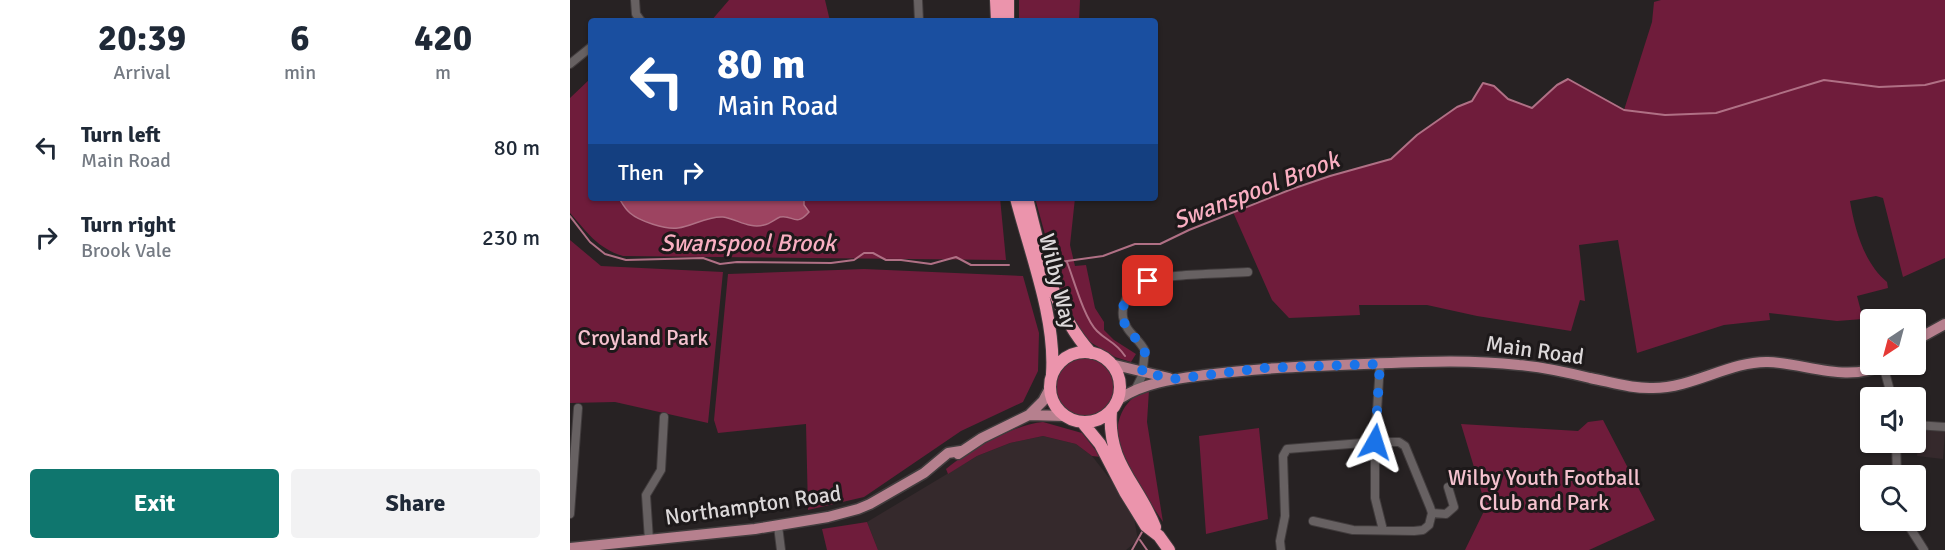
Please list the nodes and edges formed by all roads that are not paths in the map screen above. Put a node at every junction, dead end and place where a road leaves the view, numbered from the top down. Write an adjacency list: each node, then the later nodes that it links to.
1 (635, 0): 5 (street)
2 (918, 0): 6 (street)
3 (1008, 0): 8 (highway)
4 (995, 2): 7 (highway)
5 (639, 18)
6 (919, 18)
7 (997, 18)
8 (1008, 18)
9 (588, 49): 10 (street)
10 (570, 64)
11 (1017, 201): 22 (highway, Wilby Way)
12 (1028, 201): 16 (highway, Wilby Way)
13 (1248, 272): 20 (street)
14 (1945, 324): 15 (main road)
15 (1926, 334)
16 (1091, 353): 17 (highway); 22 (highway)
17 (1111, 364): 20 (main road, Main Road); 24 (highway)
18 (1380, 364): 19 (main road, Main Road); 21 (main road, Main Road); 34 (street)
19 (1860, 371)
20 (1142, 372): 21 (main road, Main Road); 23 (street)
21 (1174, 379): 23 (main road, Main Road)
22 (1051, 382): 27 (main road, Northampton Road); 28 (highway)
23 (1136, 388): 24 (main road, Main Road)
24 (1119, 399): 26 (highway)
25 (578, 408): 33 (street)
26 (1111, 411): 30 (highway); 42 (highway)
27 (1029, 415): 28 (main road, Northampton Road); 39 (main road, Northampton Road)
28 (1065, 416): 30 (highway)
29 (664, 417): 43 (street)
30 (1082, 422): 42 (highway)
31 (1926, 425): 32 (street)
32 (1945, 427)
33 (572, 434): 37 (street)
34 (1375, 442): 36 (street); 40 (street); 47 (street)
35 (1448, 487): 36 (street)
36 (1432, 513): 40 (street)
37 (570, 514)
38 (1313, 521): 40 (street)
39 (778, 526): 43 (main road, Northampton Road); 45 (street)
40 (1383, 530)
41 (1912, 531): 48 (street)
42 (1159, 536): 46 (highway)
43 (649, 540): 44 (main road, Northampton Road)
44 (570, 548)
45 (781, 550)
46 (1169, 550)
47 (1281, 550)
48 (1924, 550)

